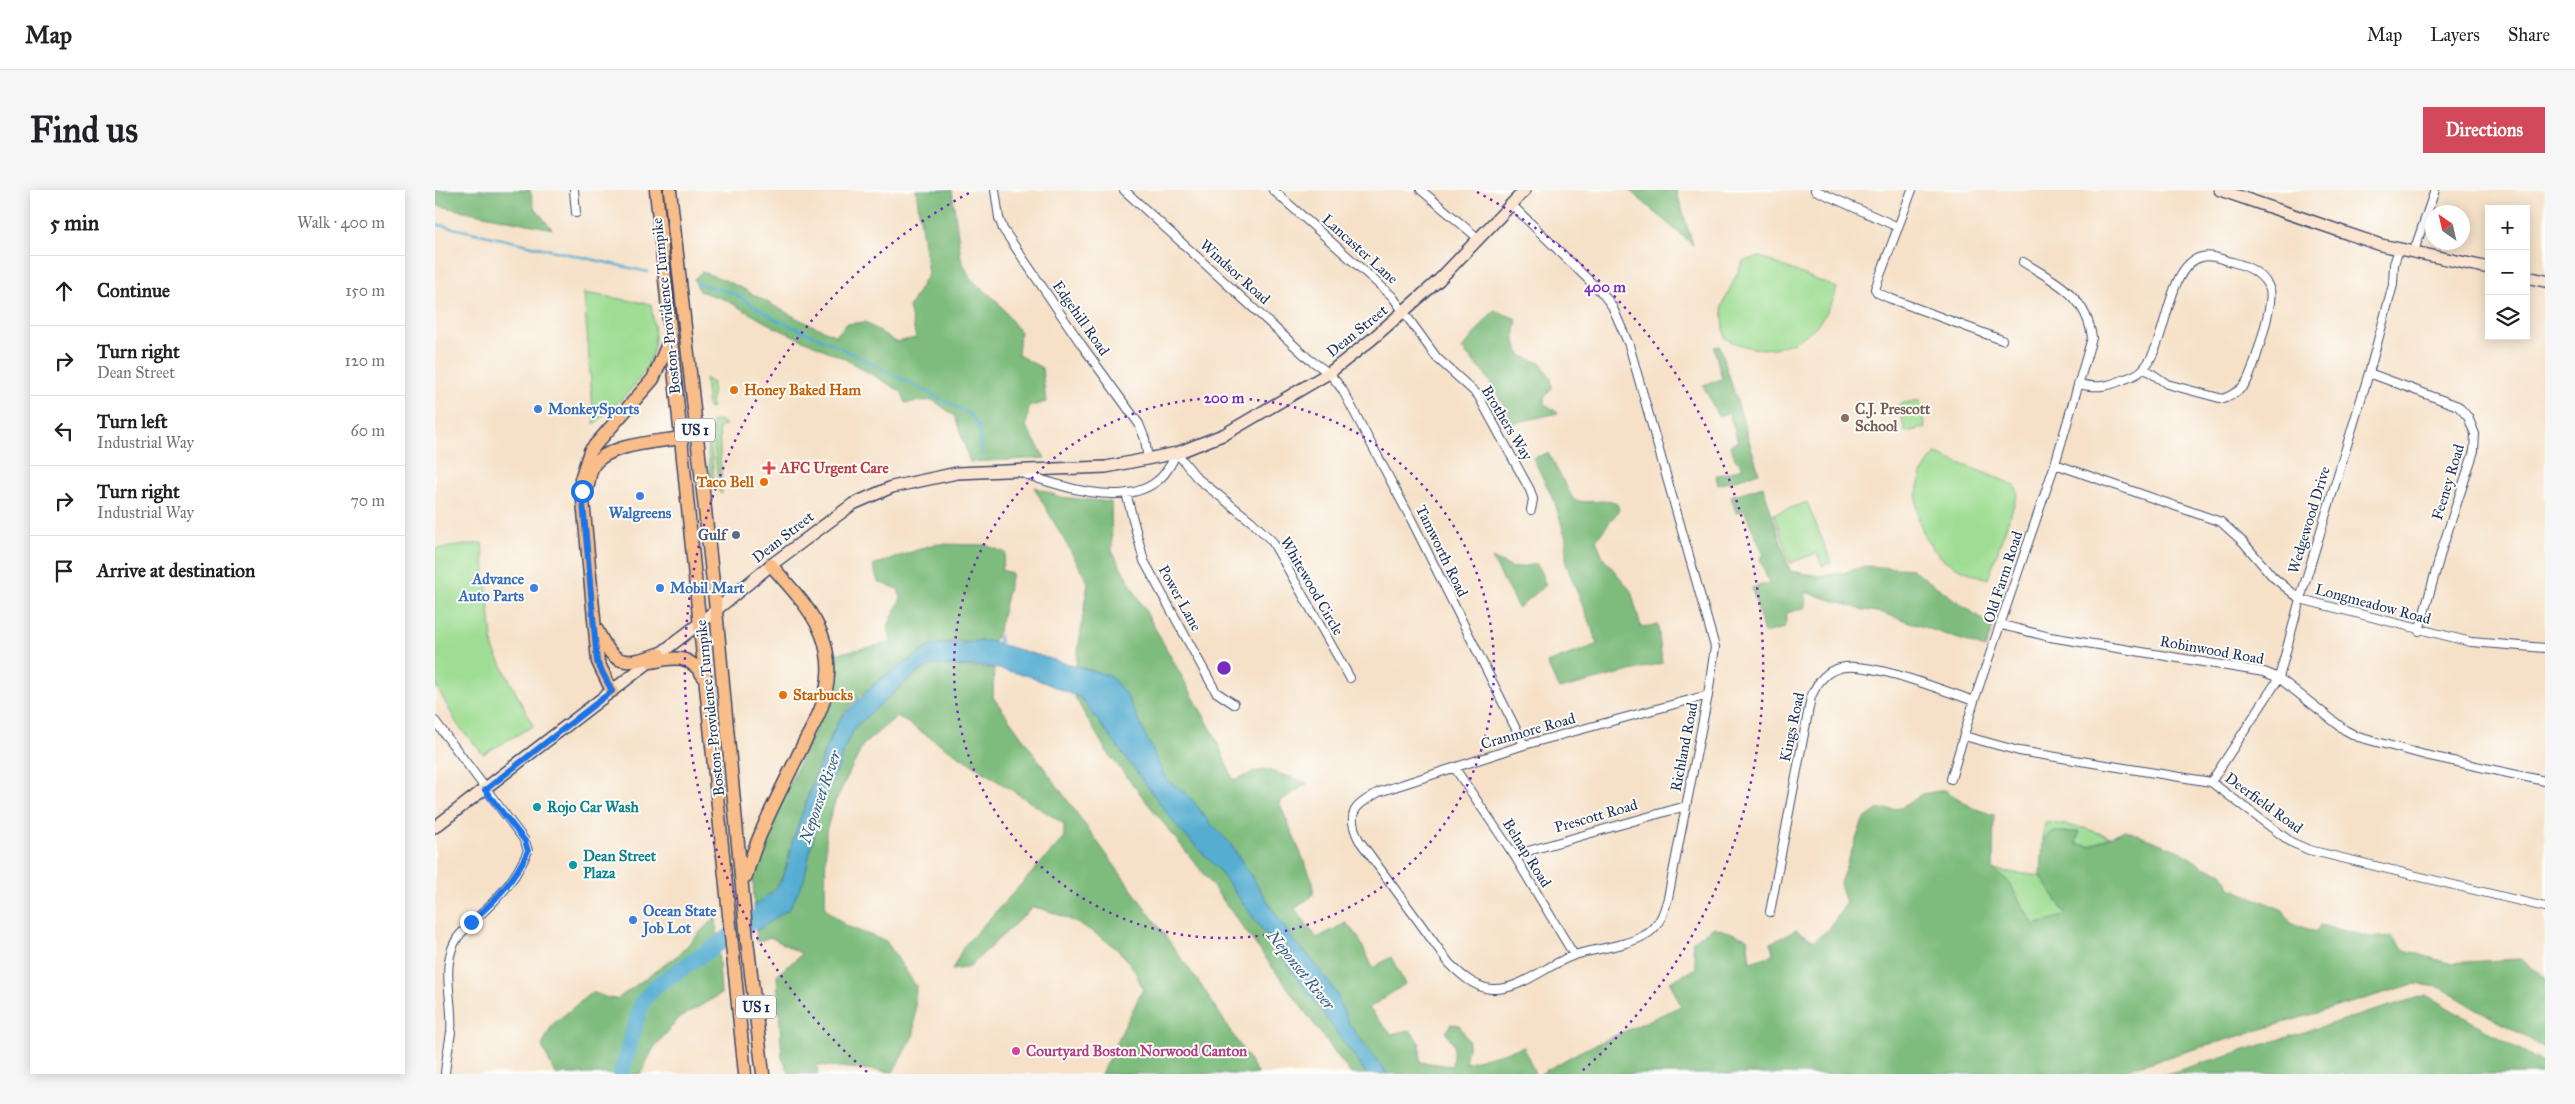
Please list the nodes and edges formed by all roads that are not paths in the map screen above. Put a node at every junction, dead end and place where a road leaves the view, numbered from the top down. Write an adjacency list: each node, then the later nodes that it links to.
1 (574, 190): 14 (street)
2 (657, 190): 24 (main road, Boston-Providence Turnpike / US 1)
3 (670, 190): 40 (main road, Boston-Providence Turnpike / US 1)
4 (995, 190): 32 (street, Edgehill Road)
5 (1124, 190): 27 (street, Windsor Road)
6 (1273, 190): 23 (street, Lancaster Lane)
7 (1421, 190): 16 (street)
8 (1525, 190): 13 (main road, Dean Street)
9 (1815, 190): 15 (street)
10 (1912, 190): 15 (street)
11 (2220, 190): 17 (main road)
12 (2435, 190): 18 (street)
13 (1512, 205): 16 (main road, Dean Street); 52 (street, Richland Road)
14 (576, 214)
15 (1898, 227): 25 (street)
16 (1479, 239): 23 (main road, Dean Street)
17 (2399, 250): 18 (main road); 28 (street, Wedgewood Drive)
18 (2414, 251): 20 (main road)
19 (2023, 262): 29 (street, Old Farm Road)
20 (2485, 267)
21 (2530, 278): 22 (main road)
22 (2545, 281)
23 (1404, 312): 27 (main road, Dean Street); 36 (street, Brothers Way)
24 (671, 336): 30 (main road, Boston-Providence Turnpike / US 1); 37 (main road)
25 (2002, 340)
26 (2145, 368): 26 (street); 29 (street)
27 (1329, 373): 31 (main road, Dean Street); 57 (street, Tamworth Road)
28 (2369, 373): 39 (street, Wedgewood Drive); 44 (street, Feeney Road)
29 (2078, 384): 33 (street, Old Farm Road)
30 (681, 438): 37 (main road); 41 (main road, Boston-Providence Turnpike / US 1)
31 (1177, 453): 32 (main road, Dean Street); 35 (street, Dean Street); 48 (street, Whitewood Circle)
32 (1148, 460): 34 (main road, Dean Street)
33 (2055, 464): 39 (street, Longmeadow Road); 43 (street, Old Farm Road)
34 (1015, 471): 35 (street, Dean Street); 38 (main road, Dean Street)
35 (1125, 493): 54 (street, Power Lane)
36 (1531, 510)
37 (584, 518): 42 (main road)
38 (771, 565): 40 (main road, Dean Street); 67 (main road)
39 (2300, 599): 44 (street, Longmeadow Road); 49 (street, Wedgewood Drive)
40 (716, 610): 41 (main road, Dean Street); 67 (main road, Boston-Providence Turnpike / US 1)
41 (700, 623): 46 (main road, Dean Street); 50 (main road, Boston-Providence Turnpike / US 1)
42 (594, 624): 46 (main road); 51 (main road)
43 (2002, 625): 49 (street, Robinwood Road); 53 (street, Old Farm Road)
44 (2419, 631): 45 (street, Longmeadow Road)
45 (2545, 648)
46 (659, 654): 47 (main road, Dean Street)
47 (647, 664): 50 (main road); 51 (main road, Dean Street)
48 (1350, 678)
49 (2279, 678): 60 (street, Robinwood Road); 61 (street, Wedgewood Drive)
50 (706, 680): 73 (main road, Boston-Providence Turnpike / US 1)
51 (612, 691): 62 (main road, Dean Street)
52 (1708, 694): 57 (street, Cranmore Road); 64 (street, Richland Road)
53 (1974, 701): 56 (street, Old Farm Road); 69 (street, Kings Road)
54 (1234, 704)
55 (435, 721): 62 (street)
56 (1964, 736): 59 (street, Old Farm Road); 61 (street, Deerfield Road)
57 (1523, 745): 58 (street, Cranmore Road)
58 (1454, 767): 63 (street, Cranmore Road); 66 (street, Belnap Road)
59 (1951, 779)
60 (2545, 781)
61 (2211, 782): 68 (street, Deerfield Road)
62 (485, 790): 65 (main road, Dean Street); 72 (street)
63 (1360, 804): 70 (street, Richland Road)
64 (1686, 806): 66 (street, Prescott Road); 70 (street, Richland Road)
65 (435, 827)
66 (1514, 855): 70 (street, Belnap Road)
67 (744, 883): 71 (main road, Boston-Providence Turnpike / US 1)
68 (2545, 907)
69 (1770, 912)
70 (1574, 955)
71 (763, 1073)
72 (445, 1074)
73 (745, 1074)

